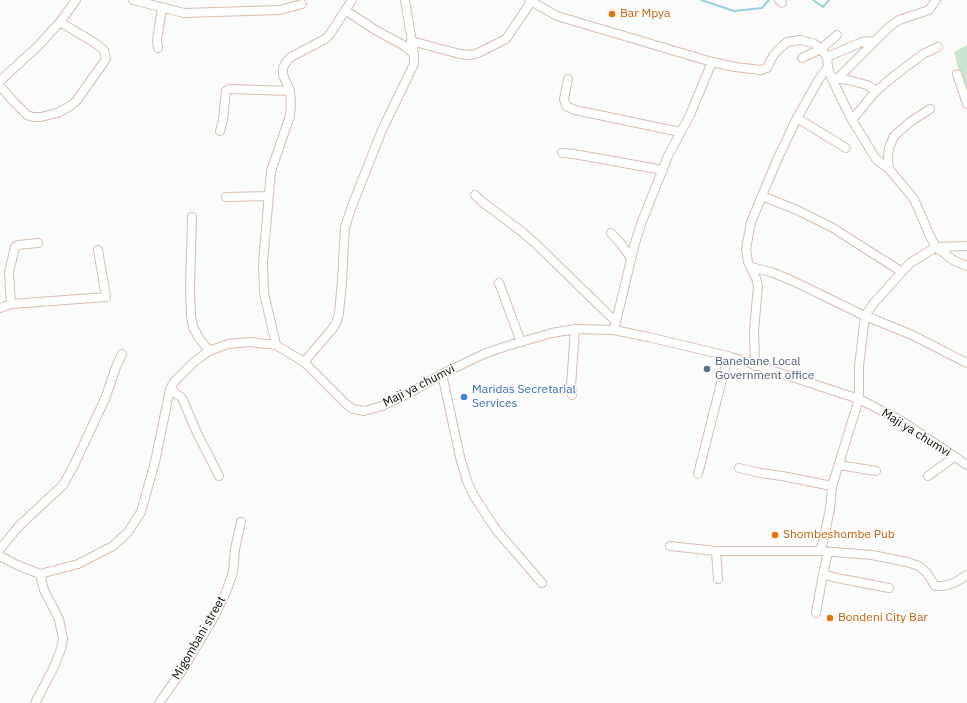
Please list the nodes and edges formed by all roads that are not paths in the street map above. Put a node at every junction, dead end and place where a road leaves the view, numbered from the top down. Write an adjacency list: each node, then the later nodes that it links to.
1 (76, 0): 10 (street)
2 (133, 0): 8 (street)
3 (352, 0): 9 (street)
4 (405, 0): 12 (street)
5 (936, 0): 13 (street)
6 (530, 1): 12 (street); 20 (street)
7 (302, 4): 8 (street)
8 (162, 8): 15 (street)
9 (345, 10): 17 (street); 27 (street)
10 (60, 22): 25 (street); 26 (street)
11 (837, 34): 16 (street)
12 (411, 40): 17 (street)
13 (874, 41): 18 (street); 23 (street)
14 (938, 47): 28 (street)
15 (158, 48)
16 (821, 49): 18 (street); 19 (street); 20 (street)
17 (414, 54): 64 (street)
18 (827, 57): 21 (street)
19 (802, 58)
20 (712, 62): 34 (street)
21 (828, 67): 23 (street); 31 (street)
22 (957, 74): 29 (street)
23 (834, 78): 28 (street); 32 (street)
24 (568, 79): 34 (street)
25 (0, 81)
26 (0, 86)
27 (290, 91): 33 (street); 40 (street)
28 (875, 92): 32 (street)
29 (967, 104)
30 (930, 109): 37 (street)
31 (797, 118): 35 (street); 41 (street)
32 (852, 120): 37 (street)
33 (220, 131)
34 (680, 132): 38 (street)
35 (846, 148)
36 (562, 153): 38 (street)
37 (889, 168): 47 (street)
38 (663, 170): 49 (street)
39 (474, 195): 57 (street)
40 (268, 196): 42 (street); 60 (street)
41 (762, 196): 51 (street); 52 (street)
42 (226, 197)
43 (192, 217): 61 (street)
44 (610, 233): 49 (street)
45 (38, 243): 54 (street)
46 (967, 246): 47 (street)
47 (936, 247): 50 (street); 52 (street)
48 (98, 250): 54 (street)
49 (631, 258): 57 (street)
50 (967, 266)
51 (751, 267): 56 (street); 66 (street)
52 (902, 272): 56 (street)
53 (499, 283): 59 (street)
54 (11, 304): 55 (street)
55 (0, 308)
56 (865, 316): 65 (street); 70 (street)
57 (614, 326): 58 (street, Maji ya chumvi); 63 (street, Maji ya chumvi)
58 (575, 330): 59 (street, Maji ya chumvi); 69 (street)
59 (521, 342): 67 (street, Maji ya chumvi)
60 (276, 345): 61 (street, Maji ya chumvi); 64 (street, Maji ya chumvi)
61 (209, 351): 68 (street, Maji ya chumvi)
62 (122, 354): 82 (street)
63 (728, 356): 66 (street, Maji ya chumvi); 76 (street)
64 (304, 362): 67 (street, Maji ya chumvi)
65 (967, 363)
66 (755, 366): 70 (street, Maji ya chumvi)
67 (442, 374): 90 (street)
68 (170, 389): 77 (street); 86 (street, Maji ya chumvi)
69 (572, 395)
70 (859, 399): 71 (street, Maji ya chumvi); 72 (street)
71 (954, 457): 73 (street, Maji ya chumvi); 78 (street)
72 (839, 465): 75 (street); 79 (street)
73 (967, 465)
74 (739, 468): 79 (street)
75 (876, 471)
76 (698, 474)
77 (219, 476)
78 (928, 476)
79 (832, 486): 84 (street)
80 (241, 522): 94 (street, Migombani street)
81 (670, 546): 83 (street)
82 (0, 549)
83 (716, 551): 84 (street); 89 (street)
84 (824, 552): 87 (street); 88 (street)
85 (0, 556): 86 (street)
86 (40, 574): 93 (street)
87 (823, 574): 91 (street); 92 (street)
88 (967, 575)
89 (718, 579)
90 (542, 584)
91 (889, 588)
92 (816, 613)
93 (35, 703)
94 (159, 703)

